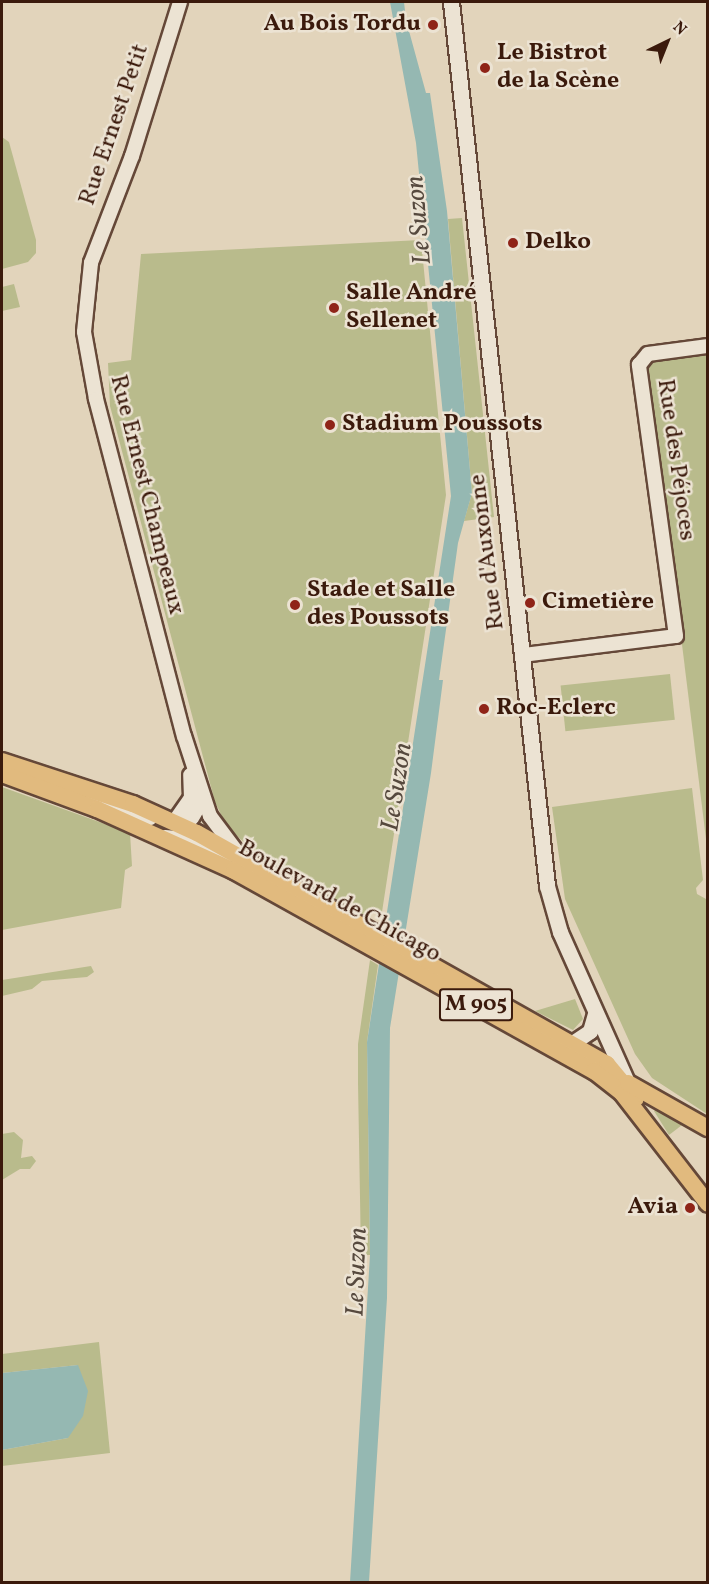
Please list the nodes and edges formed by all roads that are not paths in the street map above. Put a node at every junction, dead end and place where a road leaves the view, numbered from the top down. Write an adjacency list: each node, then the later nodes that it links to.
1 (180, 2): 3 (street, Rue Ernest Petit)
2 (450, 2): 5 (main road, Rue d'Auxonne)
3 (91, 263): 6 (street, Rue Ernest Champeaux)
4 (708, 346): 5 (street, Rue des Péjoces)
5 (523, 656): 16 (main road, Rue d'Auxonne)
6 (184, 736): 10 (street, Rue Ernest Champeaux); 11 (street, Rue Ernest Champeaux)
7 (2, 761): 11 (main road, Boulevard de Chicago)
8 (2, 774): 9 (main road, Boulevard de Chicago)
9 (60, 794): 11 (street); 12 (main road, Boulevard de Chicago)
10 (203, 799): 11 (street); 13 (street, Rue Ernest Champeaux)
11 (174, 822): 12 (main road); 13 (main road, Boulevard de Chicago)
12 (163, 837): 13 (street); 14 (main road, Boulevard de Chicago)
13 (246, 862): 14 (main road, Boulevard de Chicago)
14 (375, 942): 15 (main road, Boulevard de Chicago)
15 (405, 959): 17 (main road, Boulevard de Chicago); 18 (main road, Boulevard de Chicago / M 905)
16 (595, 1013): 17 (main road); 19 (main road, Rue d'Auxonne)
17 (571, 1044): 19 (main road, Boulevard de Chicago)
18 (549, 1046): 19 (main road); 21 (main road, Boulevard de Chicago / M 905)
19 (627, 1082): 20 (main road); 21 (main road)
20 (708, 1128)
21 (661, 1140): 22 (main road)
22 (708, 1204)

